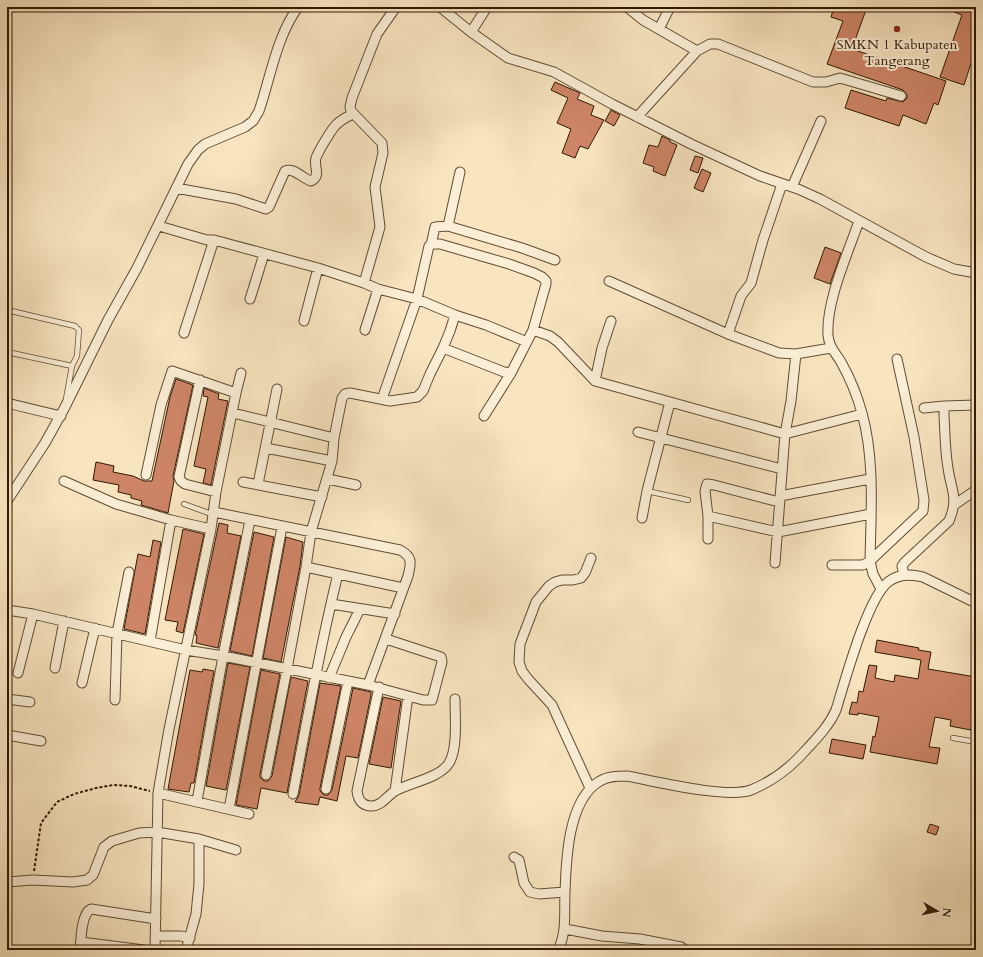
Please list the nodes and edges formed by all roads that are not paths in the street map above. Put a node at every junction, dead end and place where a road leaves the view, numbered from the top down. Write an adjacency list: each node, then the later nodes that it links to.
1 (298, 7): 17 (street)
2 (396, 7): 11 (street)
3 (440, 7): 8 (street)
4 (487, 7): 8 (street)
5 (627, 7): 7 (street)
6 (670, 7): 7 (street)
7 (659, 29): 9 (street)
8 (471, 32): 12 (street)
9 (697, 51): 10 (street); 12 (street)
10 (901, 96)
11 (353, 114): 17 (street); 28 (street)
12 (637, 117): 15 (street)
13 (821, 121): 16 (street)
14 (460, 172): 20 (street)
15 (782, 184): 16 (street); 39 (street)
16 (792, 187): 18 (street)
17 (176, 188): 19 (street)
18 (859, 221): 26 (street); 42 (street)
19 (159, 226): 21 (street); 58 (street)
20 (448, 226): 22 (street); 24 (street)
21 (214, 240): 23 (street); 38 (street)
22 (431, 245): 31 (street); 37 (street)
23 (264, 254): 25 (street); 30 (street)
24 (555, 260)
25 (318, 268): 28 (street); 34 (street)
26 (976, 272)
27 (609, 281): 39 (street)
28 (364, 283): 29 (street)
29 (378, 289): 31 (street); 36 (street)
30 (250, 299)
31 (417, 299): 33 (street); 53 (street)
32 (7, 310): 46 (lane)
33 (455, 315): 40 (street); 41 (street)
34 (304, 321)
35 (611, 321): 50 (street)
36 (366, 330)
37 (533, 330): 40 (street); 50 (street)
38 (184, 333)
39 (728, 334): 44 (street)
40 (527, 342): 48 (street)
41 (442, 348): 48 (street); 53 (street)
42 (831, 348): 44 (street); 61 (street)
43 (7, 352): 46 (lane)
44 (796, 354): 66 (street)
45 (896, 359): 100 (street)
46 (72, 366): 58 (lane)
47 (242, 373): 52 (street)
48 (510, 373): 63 (street)
49 (200, 380): 52 (street); 72 (street); 81 (street)
50 (595, 381): 54 (street)
51 (277, 389): 64 (street)
52 (236, 393): 60 (street)
53 (382, 399): 68 (street)
54 (670, 402): 66 (street); 67 (street)
55 (7, 403): 62 (street)
56 (976, 405): 57 (street)
57 (944, 406): 59 (street); 87 (street)
58 (65, 407): 62 (street)
59 (924, 408)
60 (233, 413): 64 (street); 81 (street)
61 (862, 414): 66 (street); 73 (street)
62 (61, 416): 85 (street)
63 (484, 416)
64 (270, 422): 68 (street); 69 (street)
65 (638, 432): 67 (street)
66 (784, 434): 71 (street)
67 (660, 437): 71 (street); 80 (street)
68 (334, 438): 70 (street)
69 (266, 448): 70 (street); 77 (street)
70 (332, 461): 74 (street)
71 (782, 469): 83 (street)
72 (146, 475)
73 (870, 478): 83 (street); 89 (street)
74 (328, 479): 78 (street); 82 (street)
75 (64, 481): 92 (street)
76 (242, 482): 77 (street)
77 (258, 484): 82 (street)
78 (356, 485)
79 (976, 490): 87 (street)
80 (647, 491): 84 (lane); 91 (street)
81 (216, 492): 88 (street)
82 (322, 497): 96 (street)
83 (780, 499): 90 (street); 97 (street)
84 (688, 500)
85 (7, 501)
86 (184, 504): 88 (lane)
87 (954, 505): 106 (street)
88 (214, 514): 93 (street); 95 (street)
89 (871, 514): 97 (street); 100 (street)
90 (708, 516): 97 (street); 98 (street)
91 (642, 518)
92 (171, 520): 95 (street); 119 (street)
93 (250, 520): 94 (street); 121 (street)
94 (282, 527): 96 (street); 122 (street)
95 (211, 529): 120 (street)
96 (311, 532): 103 (street); 107 (street)
97 (778, 532): 101 (street)
98 (708, 539)
99 (591, 558): 142 (street)
100 (870, 561): 102 (street); 108 (street)
101 (775, 563)
102 (832, 565)
103 (306, 567): 105 (street); 124 (street)
104 (129, 572): 117 (street)
105 (338, 574): 107 (street); 110 (street)
106 (904, 575): 108 (street); 109 (street)
107 (403, 588): 114 (street)
108 (881, 589): 142 (street)
109 (976, 603)
110 (331, 604): 111 (street); 126 (street)
111 (360, 609): 114 (street); 127 (street)
112 (7, 610): 113 (street)
113 (33, 614): 115 (street); 125 (street)
114 (395, 614): 118 (street)
115 (64, 622): 116 (street); 123 (street)
116 (95, 628): 117 (street); 129 (street)
117 (117, 633): 119 (street); 135 (street)
118 (386, 639): 130 (street); 132 (street)
119 (150, 641): 120 (street)
120 (186, 650): 121 (street); 145 (street)
121 (223, 656): 122 (street); 147 (street)
122 (256, 662): 124 (street); 148 (street)
123 (55, 668)
124 (287, 669): 126 (street); 141 (street)
125 (18, 673)
126 (316, 675): 127 (street); 146 (street)
127 (329, 678): 128 (street)
128 (348, 681): 130 (street); 143 (street)
129 (82, 683)
130 (368, 685): 131 (street)
131 (379, 687): 132 (street); 144 (street)
132 (408, 696): 144 (street)
133 (7, 699): 136 (street)
134 (455, 699): 144 (street)
135 (114, 700)
136 (30, 702)
137 (7, 735): 139 (street)
138 (953, 738): 140 (lane)
139 (40, 741)
140 (976, 742)
141 (266, 775)
142 (590, 788): 155 (street)
143 (326, 789)
144 (395, 791)
145 (158, 793): 147 (street); 150 (street)
146 (293, 794)
147 (197, 801): 148 (street)
148 (230, 809): 149 (street)
149 (249, 814)
150 (157, 832): 151 (street); 154 (street); 156 (street)
151 (199, 839): 152 (street); 159 (street)
152 (236, 850)
153 (514, 857): 155 (street)
154 (7, 882)
155 (565, 892): 157 (street)
156 (156, 919): 158 (street); 160 (street)
157 (565, 929): 164 (street); 165 (street)
158 (156, 936): 159 (street); 162 (street)
159 (190, 938): 163 (street)
160 (81, 946): 161 (street)
161 (144, 950)
162 (155, 950)
163 (186, 950)
164 (558, 950)
165 (685, 950)

